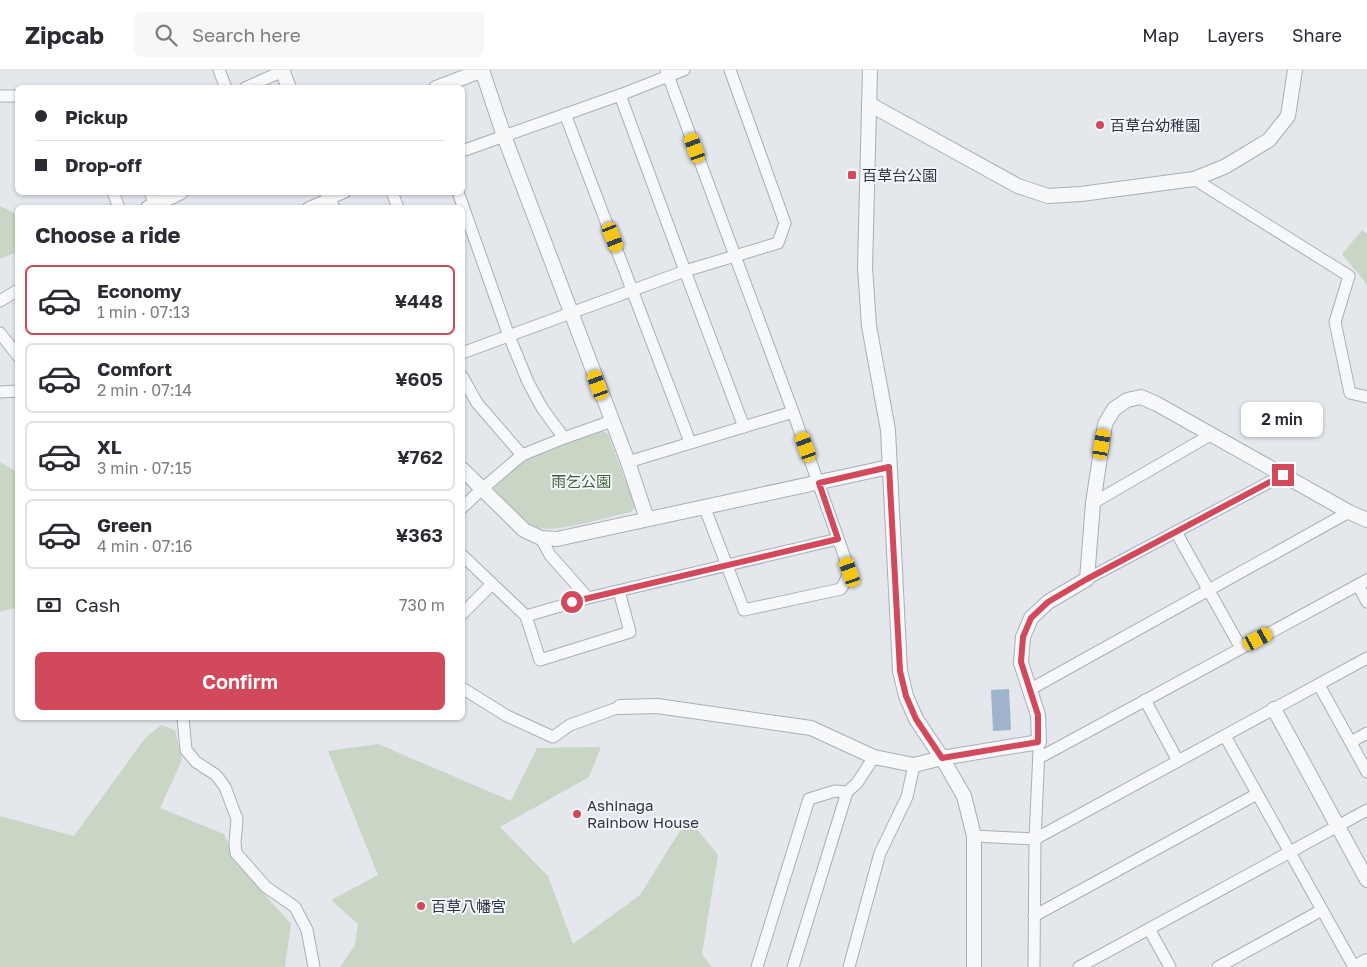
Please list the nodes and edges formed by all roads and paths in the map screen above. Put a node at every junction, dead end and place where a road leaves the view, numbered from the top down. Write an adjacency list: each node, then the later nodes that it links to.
1 (219, 70): 9 (street)
2 (283, 70): 10 (street); 11 (street)
3 (482, 70): 12 (street); 18 (street)
4 (684, 70): 7 (street)
5 (730, 70): 26 (street)
6 (870, 70): 16 (street)
7 (667, 73): 13 (street); 26 (street)
8 (1295, 73): 20 (street)
9 (225, 85)
10 (251, 85)
11 (288, 85)
12 (444, 85)
13 (620, 95): 17 (street); 27 (street)
14 (0, 96): 15 (street)
15 (15, 96)
16 (869, 104): 20 (street); 48 (street)
17 (565, 114): 18 (street); 28 (street)
18 (504, 136): 19 (street); 31 (street)
19 (465, 150)
20 (1194, 179): 39 (street)
21 (173, 195): 23 (street)
22 (329, 199): 24 (street)
23 (153, 203)
24 (315, 205)
25 (465, 212): 33 (street)
26 (736, 257): 27 (street); 40 (street)
27 (685, 271): 28 (street); 42 (street)
28 (633, 290): 31 (street); 45 (street)
29 (15, 292): 30 (street)
30 (0, 301)
31 (571, 313): 33 (street); 41 (street)
32 (0, 333): 34 (street)
33 (509, 336): 35 (street); 44 (street)
34 (15, 352)
35 (465, 353)
36 (465, 381): 46 (street)
37 (15, 391): 38 (street)
38 (0, 392)
39 (1367, 397)
40 (793, 412): 42 (street); 51 (street)
41 (612, 422): 44 (street); 47 (street)
42 (744, 427): 45 (street)
43 (1212, 434): 50 (street); 53 (street); 53 (street)
44 (564, 438): 46 (street)
45 (690, 442): 47 (street)
46 (522, 455): 52 (street)
47 (628, 462): 57 (street)
48 (889, 467): 51 (street); 87 (street)
49 (465, 472): 52 (street)
50 (1283, 475): 56 (street); 59 (street)
51 (819, 483): 55 (street); 61 (street)
52 (482, 489): 54 (street); 60 (street)
53 (1093, 503): 64 (street)
54 (465, 505)
55 (704, 506): 57 (street); 63 (street)
56 (1349, 512): 58 (street); 67 (street)
57 (647, 519): 60 (street)
58 (1367, 520)
59 (1176, 532): 64 (street); 67 (street)
60 (541, 538): 69 (street)
61 (838, 539): 63 (street); 63 (street)
62 (465, 558): 66 (street)
63 (727, 565): 68 (street)
64 (1087, 579): 77 (street)
65 (1362, 583): 70 (street); 73 (street)
66 (492, 584): 71 (street); 72 (street)
67 (1208, 590): 73 (street); 77 (street)
68 (619, 591): 69 (street); 72 (street)
69 (588, 598): 72 (street)
70 (1367, 602)
71 (465, 611)
72 (526, 616)
73 (1241, 648): 78 (street)
74 (1367, 658): 75 (street)
75 (1319, 685): 80 (street); 85 (street)
76 (465, 690): 79 (street)
77 (1029, 690): 84 (street)
78 (1145, 700): 88 (street); 89 (street)
79 (620, 707): 86 (street)
80 (1274, 709): 83 (street); 95 (street)
81 (182, 720): 104 (street)
82 (1367, 733): 85 (street)
83 (1225, 736): 89 (street); 93 (street)
84 (1038, 742): 87 (street); 88 (street)
85 (1351, 742): 91 (street)
86 (874, 757): 90 (street); 92 (street)
87 (942, 758): 90 (street); 96 (street)
88 (1039, 758): 97 (street)
89 (1178, 760): 97 (street)
90 (914, 765): 107 (street)
91 (1367, 772)
92 (847, 792): 105 (street); 106 (street)
93 (1257, 794): 98 (street); 101 (street)
94 (1367, 810): 95 (street)
95 (1338, 826): 98 (street); 99 (street)
96 (974, 836): 97 (street); 108 (street)
97 (1034, 839): 101 (street)
98 (1289, 852): 100 (street); 102 (street)
99 (1367, 880)
100 (1322, 910): 112 (street); 113 (street)
101 (1034, 916): 109 (street)
102 (1149, 928): 110 (street); 111 (street)
103 (1367, 961): 113 (street)
104 (314, 967)
105 (757, 967)
106 (793, 967)
107 (849, 967)
108 (974, 967)
109 (1034, 967)
110 (1079, 967)
111 (1170, 967)
112 (1218, 967)
113 (1355, 967)

